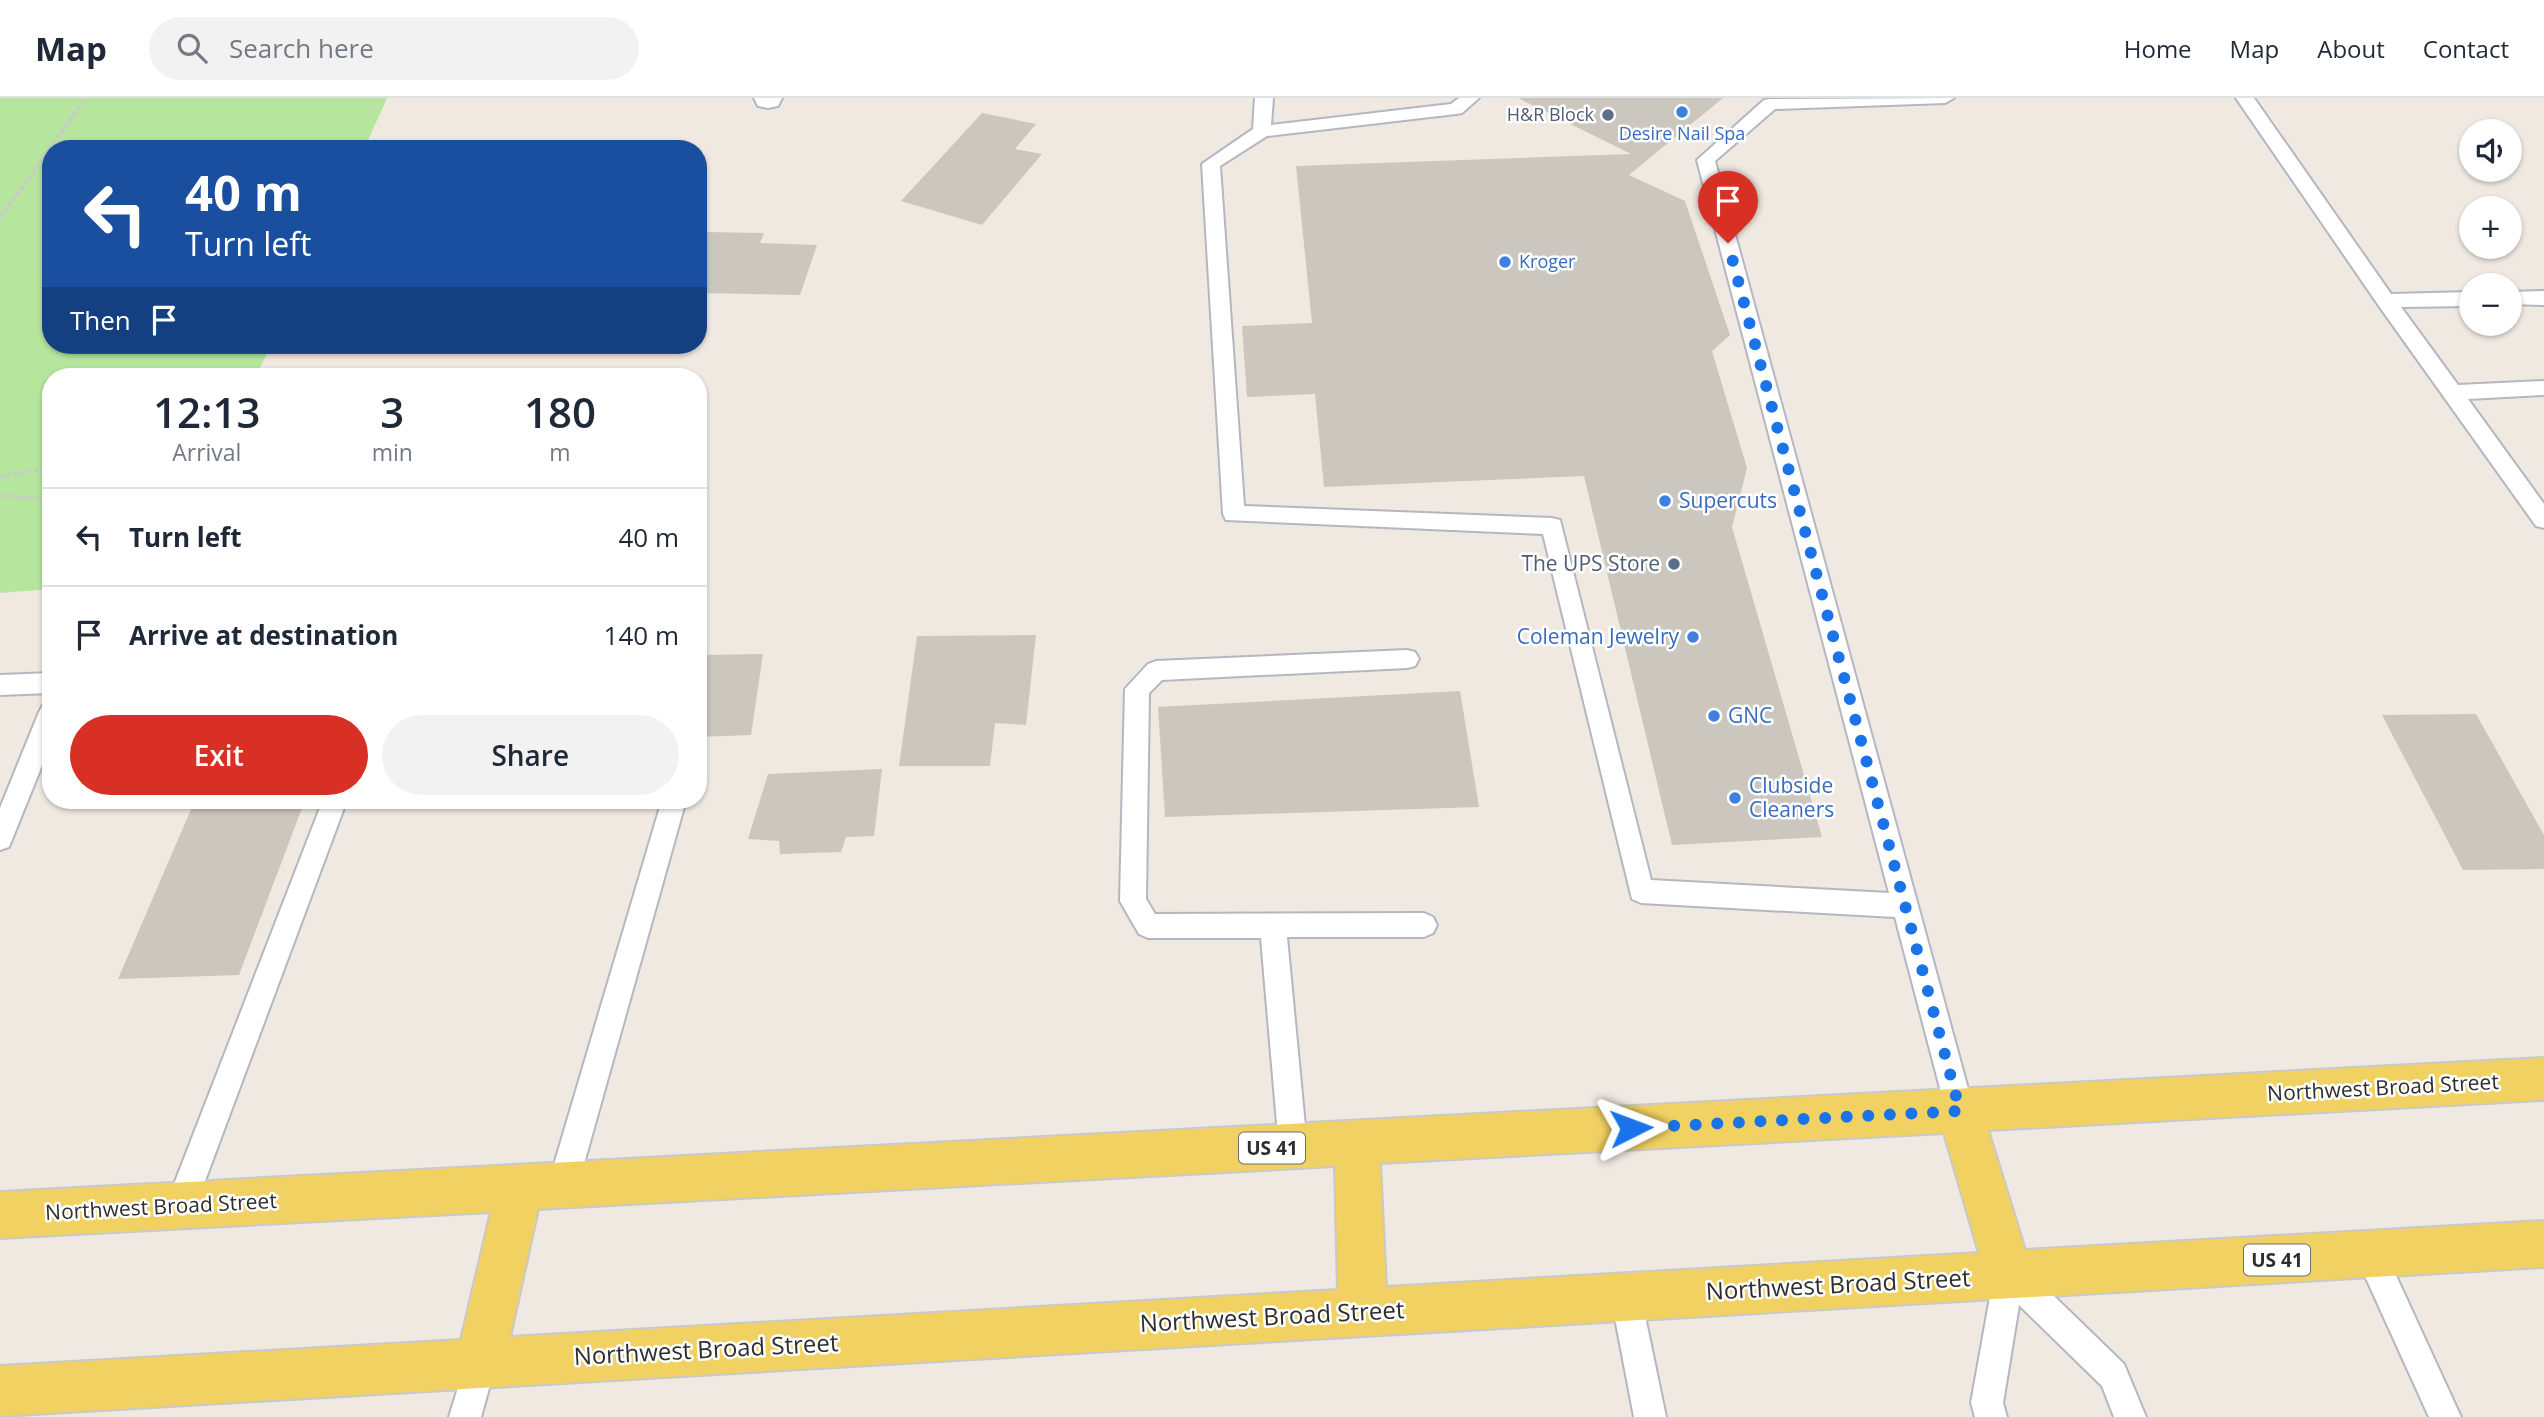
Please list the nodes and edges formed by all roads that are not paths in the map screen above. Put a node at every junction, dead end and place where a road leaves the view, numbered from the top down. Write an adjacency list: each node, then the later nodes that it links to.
1 (1264, 98): 5 (lane)
2 (1470, 98): 5 (lane)
3 (1945, 98): 21 (lane)
4 (2245, 98): 9 (lane)
5 (1262, 131): 21 (lane)
6 (2522, 298): 7 (lane)
7 (2544, 298)
8 (2459, 299): 9 (lane)
9 (2386, 301): 11 (lane)
10 (2544, 388): 11 (lane)
11 (2453, 393): 12 (lane)
12 (2538, 502): 13 (lane)
13 (2544, 520)
14 (1407, 659): 22 (lane)
15 (42, 683): 16 (lane)
16 (0, 685)
17 (42, 734): 20 (lane)
18 (332, 809): 29 (lane)
19 (671, 809): 28 (lane)
20 (0, 838)
21 (1905, 906): 25 (lane)
22 (1273, 925): 23 (lane); 27 (lane)
23 (1424, 925)
24 (2544, 1079): 25 (main road, Northwest Broad Street / US 41)
25 (1960, 1111): 26 (main road, Northwest Broad Street / US 41); 33 (main road)
26 (1357, 1143): 27 (main road, Northwest Broad Street / US 41); 35 (main road)
27 (1293, 1147): 28 (main road, Northwest Broad Street / US 41)
28 (541, 1186): 29 (main road, Northwest Broad Street / US 41); 36 (main road)
29 (181, 1205): 30 (main road, Northwest Broad Street / US 41)
30 (0, 1215)
31 (2544, 1244): 32 (main road, Northwest Broad Street / US 41)
32 (2370, 1254): 33 (main road, Northwest Broad Street / US 41); 42 (lane)
33 (2009, 1275): 34 (main road, Northwest Broad Street / US 41); 40 (lane); 41 (lane)
34 (1626, 1297): 35 (main road, Northwest Broad Street / US 41); 39 (lane)
35 (1363, 1312): 36 (main road, Northwest Broad Street / US 41)
36 (480, 1363): 37 (main road, Northwest Broad Street / US 41); 38 (lane)
37 (0, 1391)
38 (465, 1417)
39 (1650, 1417)
40 (1992, 1417)
41 (2130, 1417)
42 (2445, 1417)

